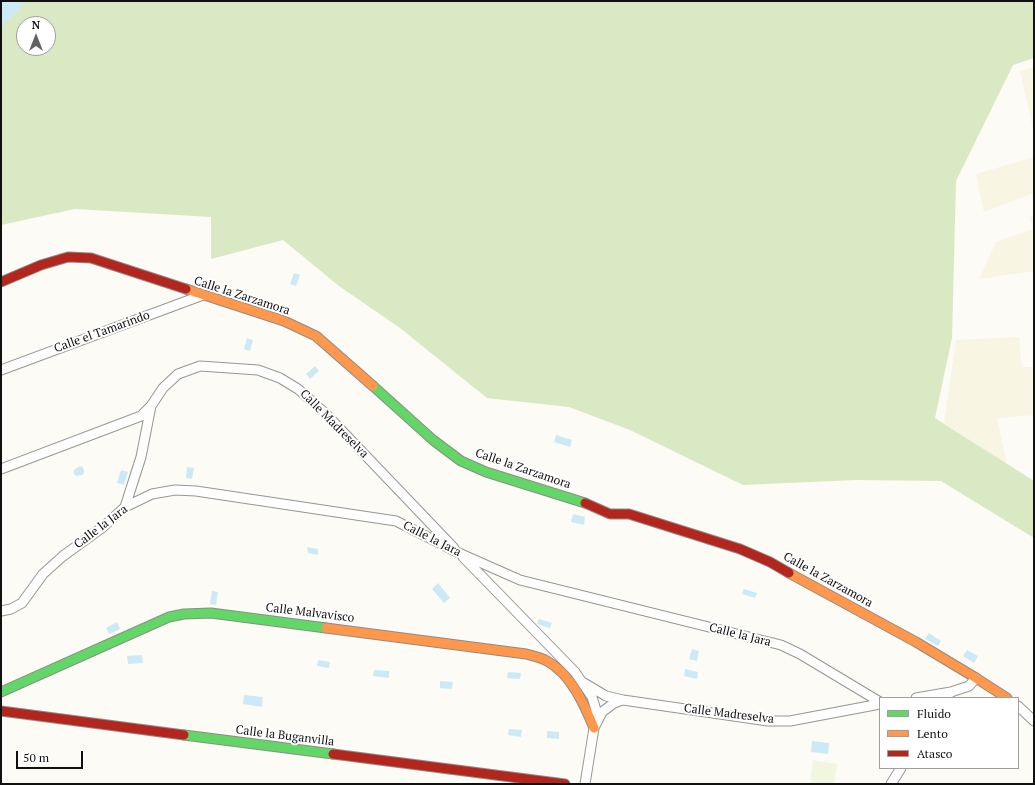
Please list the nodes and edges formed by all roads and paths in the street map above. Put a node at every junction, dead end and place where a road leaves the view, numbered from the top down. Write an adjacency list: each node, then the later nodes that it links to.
1 (1, 282): 2 (street, Calle la Zarzamora)
2 (203, 295): 3 (street, Calle el Tamarindo); 9 (street, Calle la Zarzamora)
3 (1, 370)
4 (152, 406): 5 (street, Calle Madreselva); 6 (street); 7 (street, Calle Madreselva)
5 (1, 469)
6 (125, 507): 7 (street, Calle la Jara); 8 (street, Calle la Jara)
7 (459, 553): 10 (street, Calle Madreselva); 16 (street, Calle la Jara)
8 (1, 610)
9 (976, 678): 12 (street); 14 (street, Calle la Zarzamora)
10 (582, 682): 15 (street, Calle Madreselva); 21 (street, Calle Madreselva)
11 (1, 692): 21 (street, Calle Malvavisco)
12 (947, 695): 13 (street)
13 (926, 697)
14 (1005, 697)
15 (623, 700): 17 (street, Calle Madreselva); 21 (street)
16 (879, 702)
17 (879, 703)
18 (1019, 707): 20 (street)
19 (1, 711): 23 (street, Calle la Buganvilla)
20 (1034, 721)
21 (594, 728): 24 (street)
22 (900, 769): 25 (street)
23 (565, 784)
24 (584, 784)
25 (891, 784)

